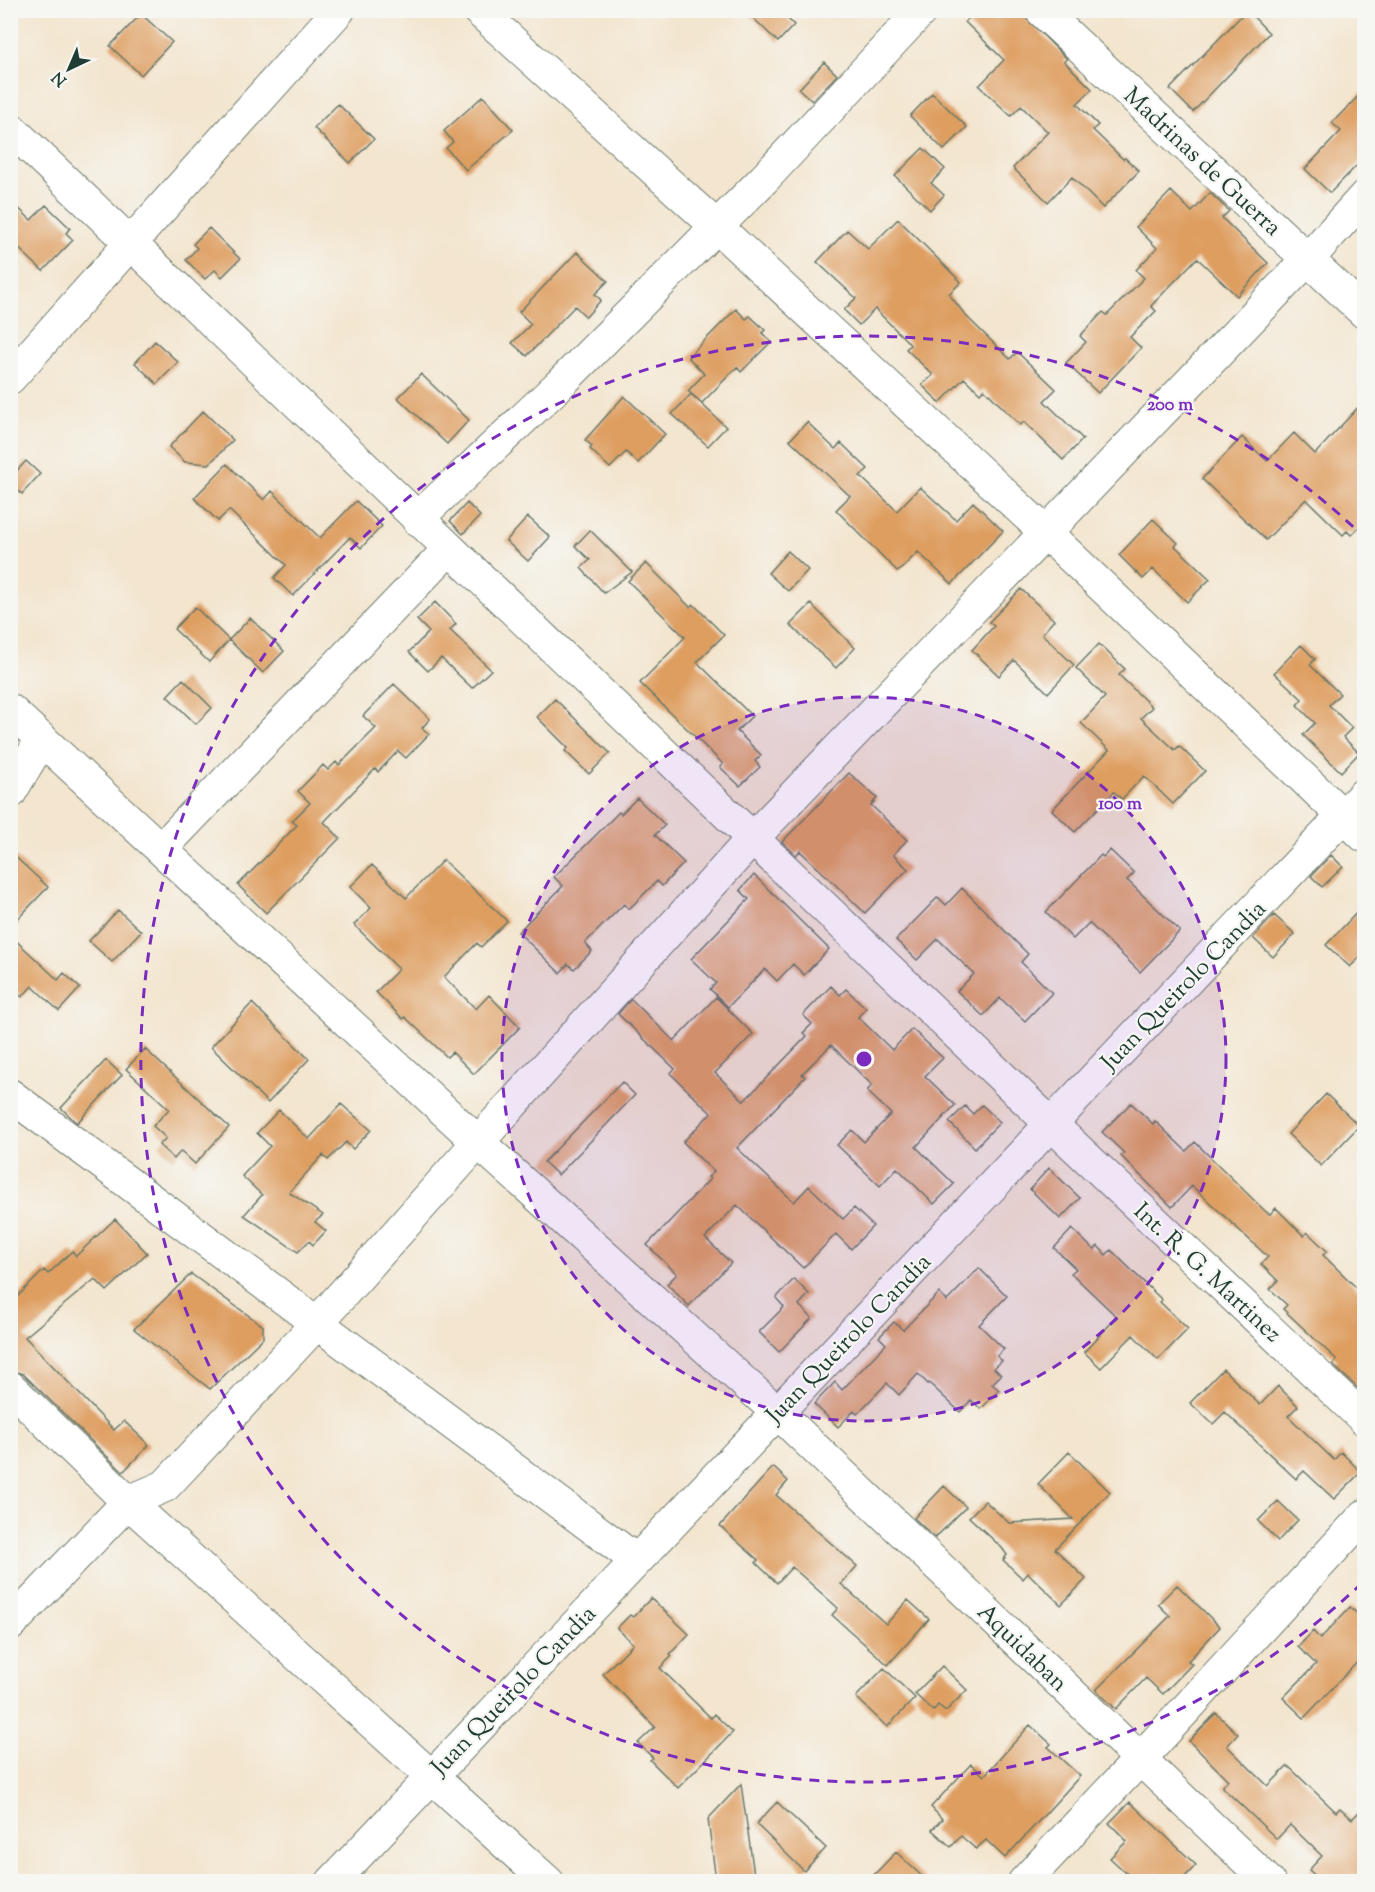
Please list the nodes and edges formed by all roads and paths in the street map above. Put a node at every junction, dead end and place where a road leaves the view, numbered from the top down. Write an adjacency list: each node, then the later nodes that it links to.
1 (339, 10): 8 (street)
2 (478, 10): 7 (street)
3 (922, 10): 7 (street)
4 (1041, 10): 9 (street, Madrinas de Guerra)
5 (10, 128): 8 (street, Int. R. G. Martinez)
6 (1365, 197): 9 (street)
7 (716, 226): 12 (street); 13 (street)
8 (130, 244): 11 (street); 12 (street, Int. R. G. Martinez)
9 (1308, 259): 10 (street, Madrinas de Guerra); 13 (street)
10 (1365, 312)
11 (10, 378)
12 (417, 519): 14 (street, Int. R. G. Martinez)
13 (1045, 532): 19 (street); 20 (street)
14 (449, 549): 20 (street, Int. R. G. Martinez); 21 (street)
15 (10, 710): 16 (street, Aquidaban)
16 (42, 739): 17 (street); 21 (street, Aquidaban)
17 (10, 793)
18 (1365, 795): 19 (street, Juan Queirolo Candia)
19 (1354, 826): 23 (street, Juan Queirolo Candia)
20 (752, 839): 23 (street, Int. R. G. Martinez); 24 (street)
21 (161, 849): 24 (street, Aquidaban)
22 (10, 1095): 25 (street)
23 (1051, 1124): 27 (street, Juan Queirolo Candia); 28 (street, Int. R. G. Martinez)
24 (478, 1142): 25 (street); 27 (street, Aquidaban)
25 (318, 1322): 29 (street); 31 (street)
26 (10, 1387): 29 (street)
27 (777, 1412): 31 (street, Juan Queirolo Candia); 33 (street, Aquidaban)
28 (1365, 1419)
29 (128, 1502): 32 (street); 34 (street)
30 (1365, 1516): 33 (street)
31 (636, 1560): 34 (street, Juan Queirolo Candia)
32 (10, 1625)
33 (1140, 1759): 37 (street); 38 (street, Aquidaban)
34 (431, 1776): 35 (street, Juan Queirolo Candia); 36 (street)
35 (332, 1881)
36 (548, 1881)
37 (1024, 1881)
38 (1269, 1881)

